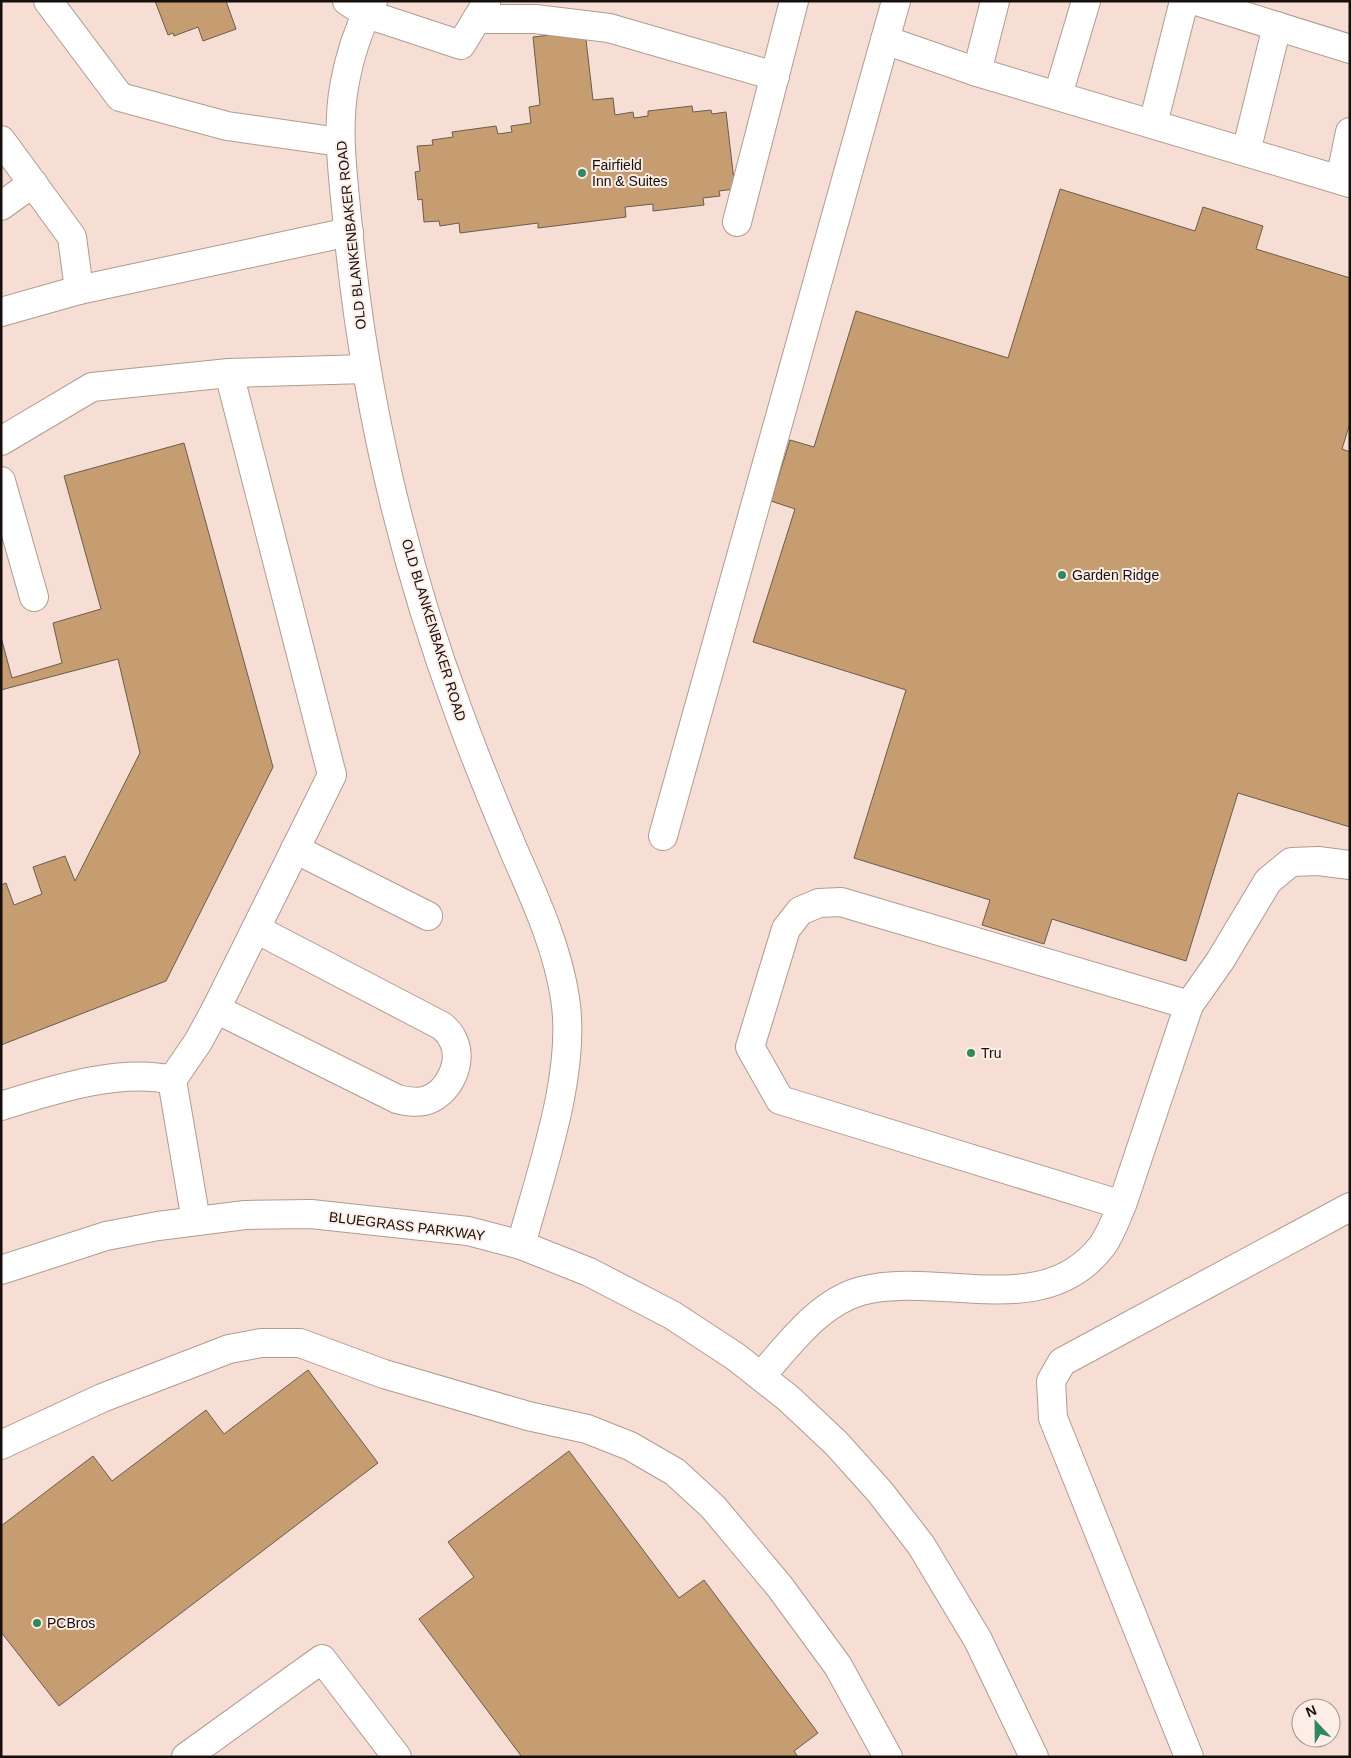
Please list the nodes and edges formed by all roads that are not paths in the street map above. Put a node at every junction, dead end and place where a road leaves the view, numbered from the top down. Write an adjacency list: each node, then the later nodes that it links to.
1 (48, 1): 19 (street)
2 (794, 1): 14 (street)
3 (896, 1): 11 (street)
4 (995, 1): 13 (street)
5 (1086, 1): 15 (street)
6 (1184, 1): 16 (street)
7 (1196, 1): 10 (street)
8 (362, 5): 9 (street); 19 (street, OLD BLANKENBAKER ROAD)
9 (482, 10): 14 (street)
10 (1277, 26): 12 (street); 20 (street)
11 (885, 40): 13 (street); 33 (street)
12 (1350, 49)
13 (977, 72): 15 (street)
14 (775, 76): 24 (street)
15 (1058, 96): 16 (street)
16 (1153, 124): 20 (street)
17 (1350, 132): 21 (street)
18 (1, 140): 22 (street)
19 (340, 142): 25 (street, OLD BLANKENBAKER ROAD)
20 (1246, 152): 21 (street)
21 (1345, 181)
22 (33, 183): 23 (street); 26 (street)
23 (1, 206)
24 (737, 222)
25 (348, 232): 26 (street); 28 (street, OLD BLANKENBAKER ROAD)
26 (80, 290): 27 (street)
27 (1, 312)
28 (366, 369): 29 (street); 45 (street, OLD BLANKENBAKER ROAD)
29 (229, 373): 30 (street); 34 (street)
30 (1, 441)
31 (1, 481): 32 (street)
32 (34, 597)
33 (663, 836)
34 (295, 849): 36 (street); 37 (street)
35 (1350, 865): 38 (street)
36 (428, 916)
37 (256, 928): 39 (street); 39 (street)
38 (1188, 1005): 42 (street); 42 (street)
39 (216, 1009): 40 (street)
40 (172, 1080): 41 (street); 44 (street)
41 (1, 1106)
42 (1122, 1205): 47 (street)
43 (1350, 1207): 53 (street)
44 (196, 1221): 45 (street, BLUEGRASS PARKWAY); 46 (street, BLUEGRASS PARKWAY)
45 (521, 1245): 47 (street, BLUEGRASS PARKWAY)
46 (1, 1270)
47 (761, 1376): 52 (street, BLUEGRASS PARKWAY)
48 (1, 1445): 51 (street)
49 (186, 1757): 50 (street)
50 (397, 1757)
51 (888, 1757)
52 (1034, 1757)
53 (1189, 1757)

